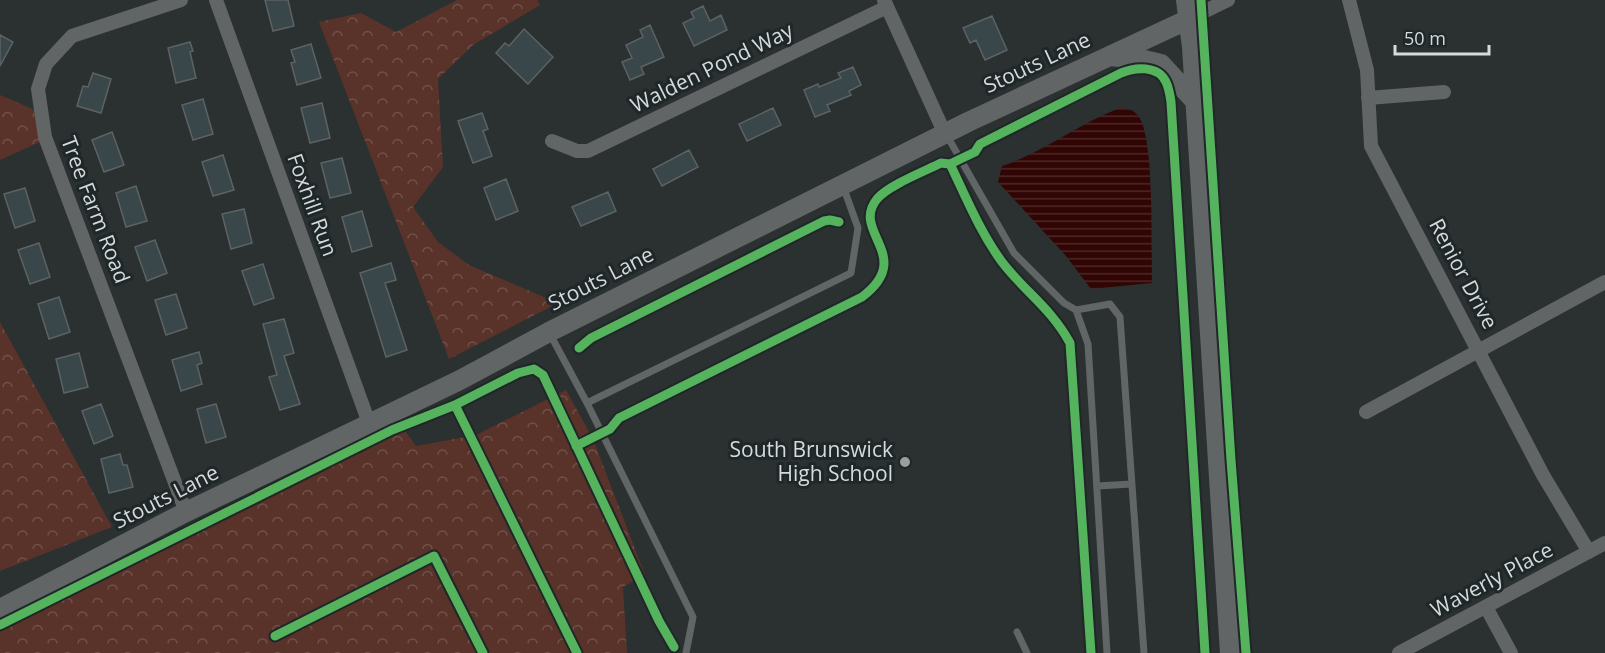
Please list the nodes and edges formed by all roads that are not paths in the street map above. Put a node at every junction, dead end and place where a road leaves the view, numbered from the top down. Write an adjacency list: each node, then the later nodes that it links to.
1 (181, 0): 23 (street, Tree Farm Road)
2 (216, 0): 20 (street, Foxhill Run)
3 (1228, 0): 6 (street, Stouts Lane)
4 (1349, 0): 9 (street, Renior Drive)
5 (886, 3): 11 (street); 12 (street, Walden Pond Way)
6 (1188, 10): 7 (street, Stouts Lane); 10 (street)
7 (1110, 56): 10 (street); 11 (street, Stouts Lane)
8 (1444, 92): 9 (street)
9 (1368, 98): 17 (street, Renior Drive)
10 (1195, 101): 33 (street)
11 (945, 134): 13 (street, Stouts Lane); 15 (lane)
12 (552, 141)
13 (843, 185): 16 (street, Stouts Lane); 18 (lane)
14 (1605, 282): 17 (street)
15 (1076, 310): 21 (lane); 22 (lane)
16 (549, 332): 18 (lane); 20 (street, Stouts Lane)
17 (1480, 351): 19 (street); 25 (street, Renior Drive)
18 (587, 403): 29 (lane)
19 (1366, 412)
20 (369, 423): 23 (street, Stouts Lane)
21 (1132, 484): 22 (lane); 32 (lane)
22 (1097, 486): 31 (lane)
23 (186, 512): 27 (street, Stouts Lane)
24 (1605, 543): 25 (street, Waverly Place)
25 (1589, 552): 26 (street, Waverly Place)
26 (1486, 607): 34 (street, Waverly Place); 35 (street)
27 (0, 609)
28 (1017, 632): 30 (lane)
29 (686, 653)
30 (1027, 653)
31 (1107, 653)
32 (1144, 653)
33 (1230, 653)
34 (1400, 653)
35 (1511, 653)

